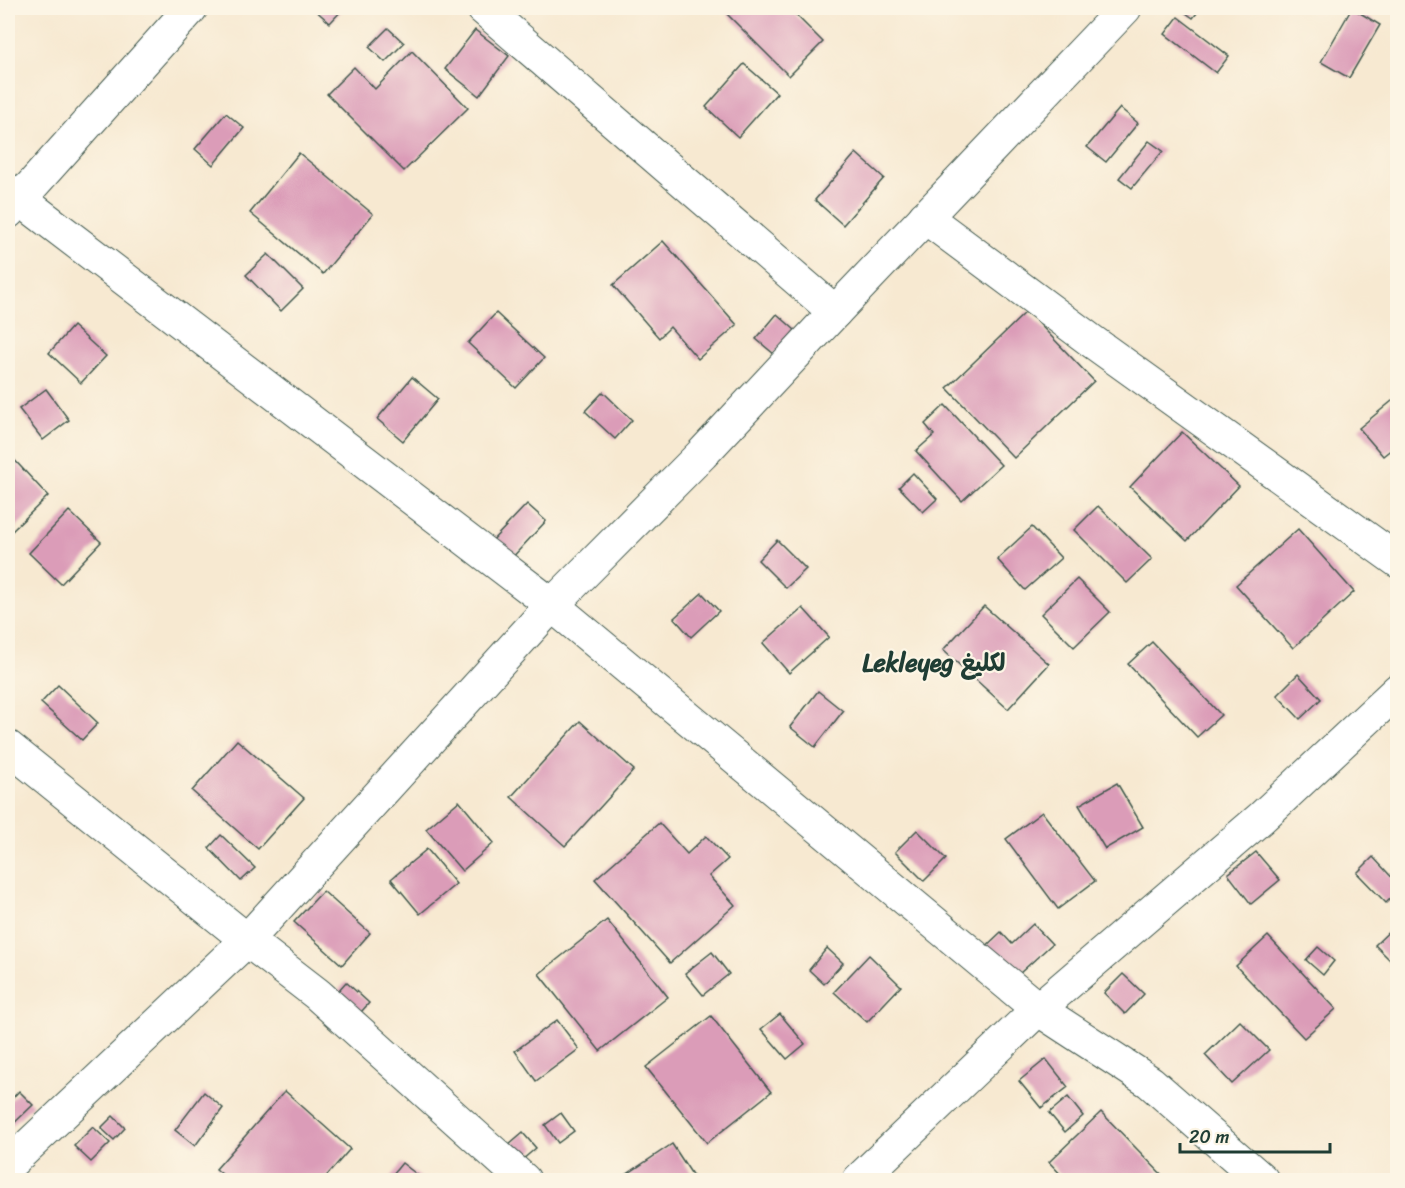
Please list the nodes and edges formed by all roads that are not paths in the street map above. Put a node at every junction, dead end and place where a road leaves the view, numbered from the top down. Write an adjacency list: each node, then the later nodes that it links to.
1 (191, 8): 4 (street)
2 (483, 8): 6 (street)
3 (1125, 8): 5 (street)
4 (11, 200): 8 (street)
5 (926, 217): 6 (street); 7 (street)
6 (835, 312): 8 (street)
7 (1397, 559)
8 (552, 605): 11 (street); 12 (street)
9 (1398, 690): 12 (street)
10 (8, 747): 11 (street)
11 (247, 940): 13 (street); 14 (street)
12 (1038, 1009): 15 (street); 16 (street)
13 (8, 1165)
14 (524, 1180)
15 (859, 1180)
16 (1262, 1180)

